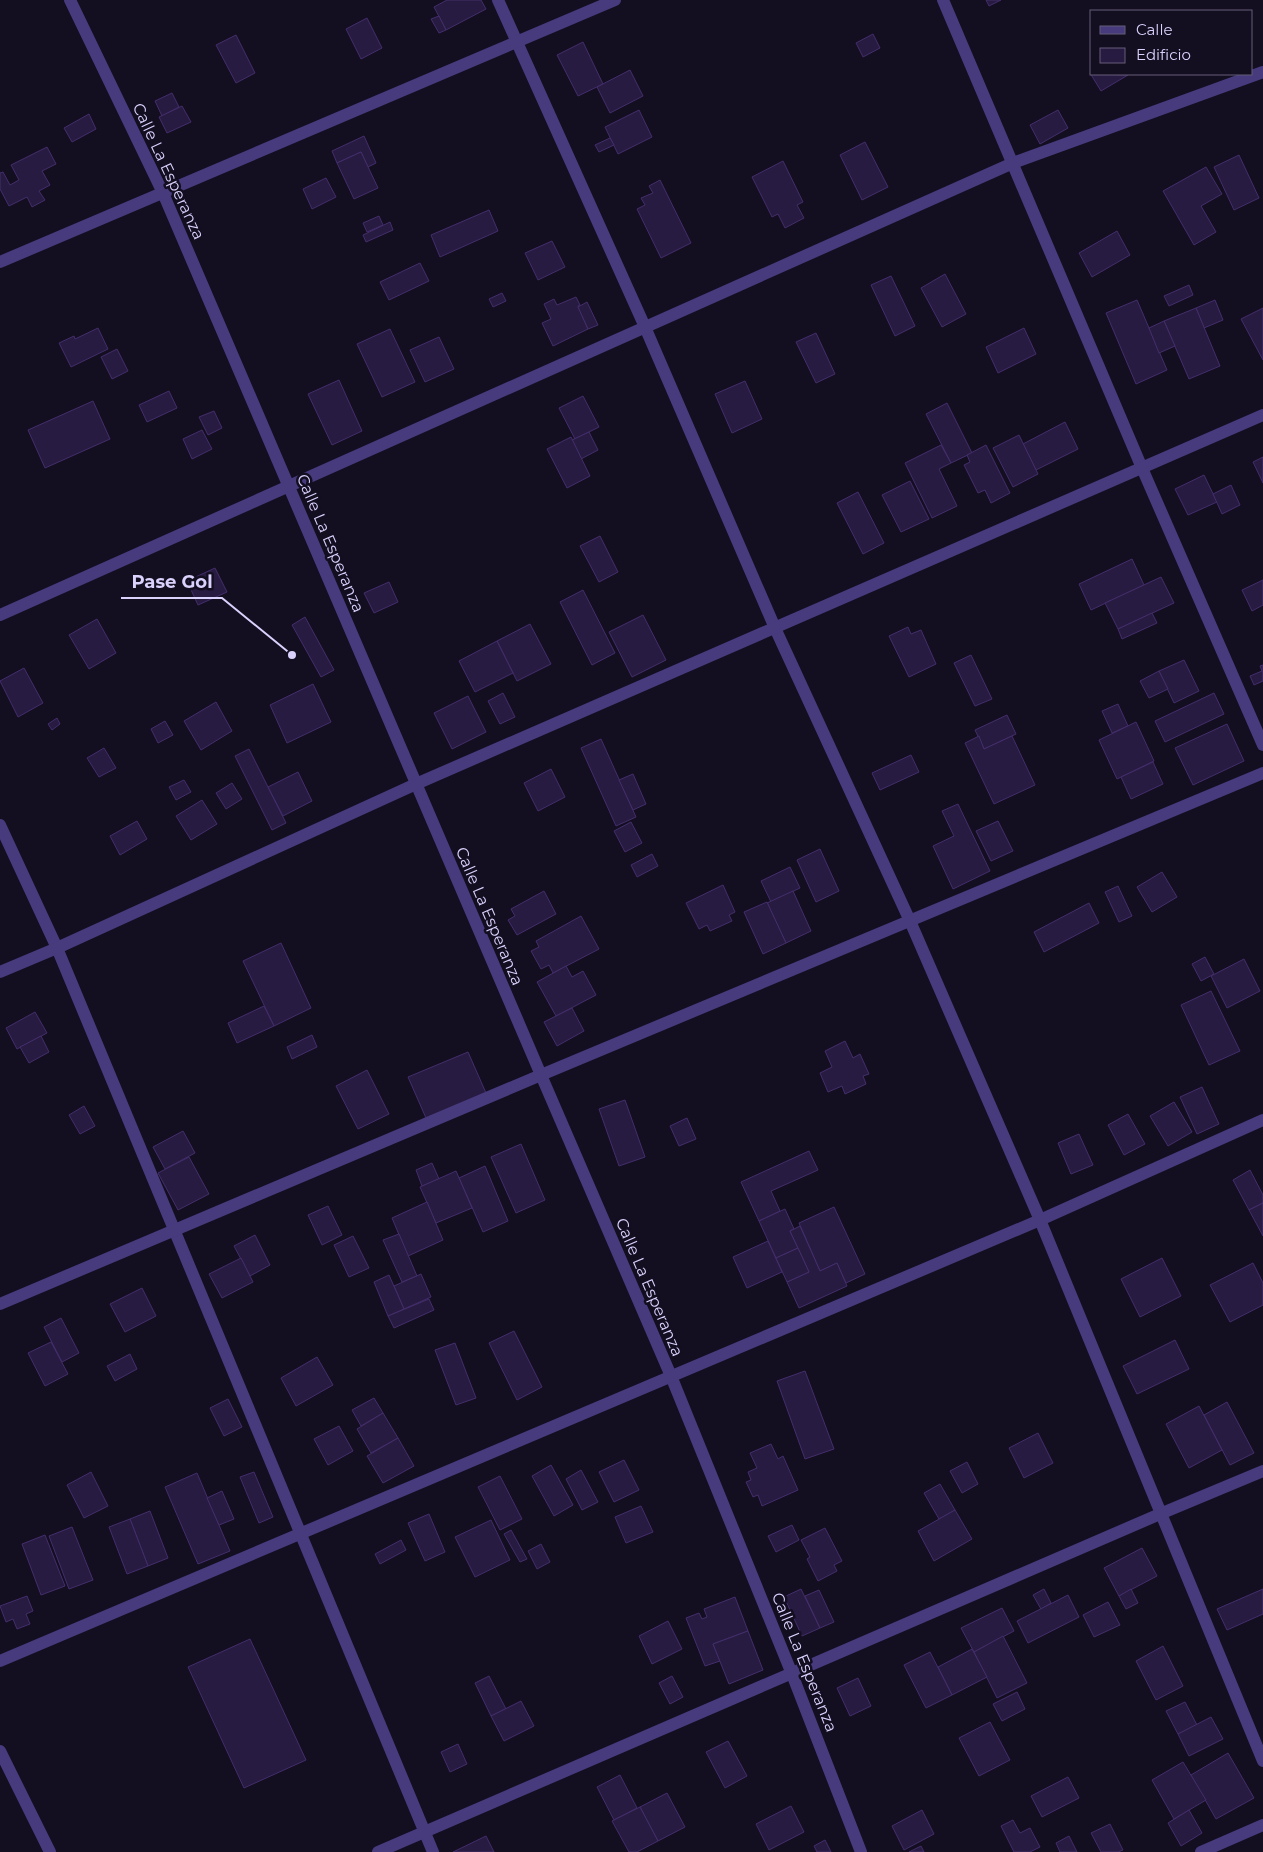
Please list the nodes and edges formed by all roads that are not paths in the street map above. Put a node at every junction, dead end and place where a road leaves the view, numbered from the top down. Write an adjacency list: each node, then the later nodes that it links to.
1 (70, 0): 8 (street, Calle La Esperanza)
2 (498, 0): 5 (street)
3 (615, 0): 5 (street)
4 (943, 0): 7 (street)
5 (516, 43): 8 (street); 10 (street)
6 (1263, 72): 7 (street)
7 (1013, 163): 10 (street); 12 (street)
8 (163, 193): 9 (street); 13 (street, Calle La Esperanza)
9 (0, 262)
10 (646, 327): 13 (street); 15 (street)
11 (1263, 415): 12 (street)
12 (1142, 468): 15 (street); 16 (street)
13 (289, 486): 14 (street); 18 (street, Calle La Esperanza)
14 (0, 615)
15 (775, 628): 18 (street); 20 (street)
16 (1263, 745)
17 (1263, 773): 20 (street)
18 (416, 784): 21 (street); 23 (street, Calle La Esperanza)
19 (0, 825): 21 (street)
20 (910, 921): 23 (street); 25 (street)
21 (57, 948): 22 (street); 26 (street)
22 (0, 972)
23 (540, 1075): 26 (street); 28 (street, Calle La Esperanza)
24 (1263, 1120): 25 (street)
25 (1040, 1220): 28 (street); 30 (street)
26 (174, 1231): 27 (street); 31 (street)
27 (0, 1304)
28 (671, 1376): 31 (street); 33 (street, Calle La Esperanza)
29 (1263, 1471): 30 (street)
30 (1160, 1514): 33 (street); 35 (street)
31 (300, 1534): 32 (street); 37 (street)
32 (0, 1661)
33 (792, 1674): 37 (street); 41 (street, Calle La Esperanza)
34 (0, 1751): 38 (street)
35 (1263, 1761)
36 (1263, 1825): 42 (street)
37 (424, 1832): 39 (street); 40 (street)
38 (50, 1852)
39 (378, 1852)
40 (433, 1852)
41 (861, 1852)
42 (1201, 1852)

